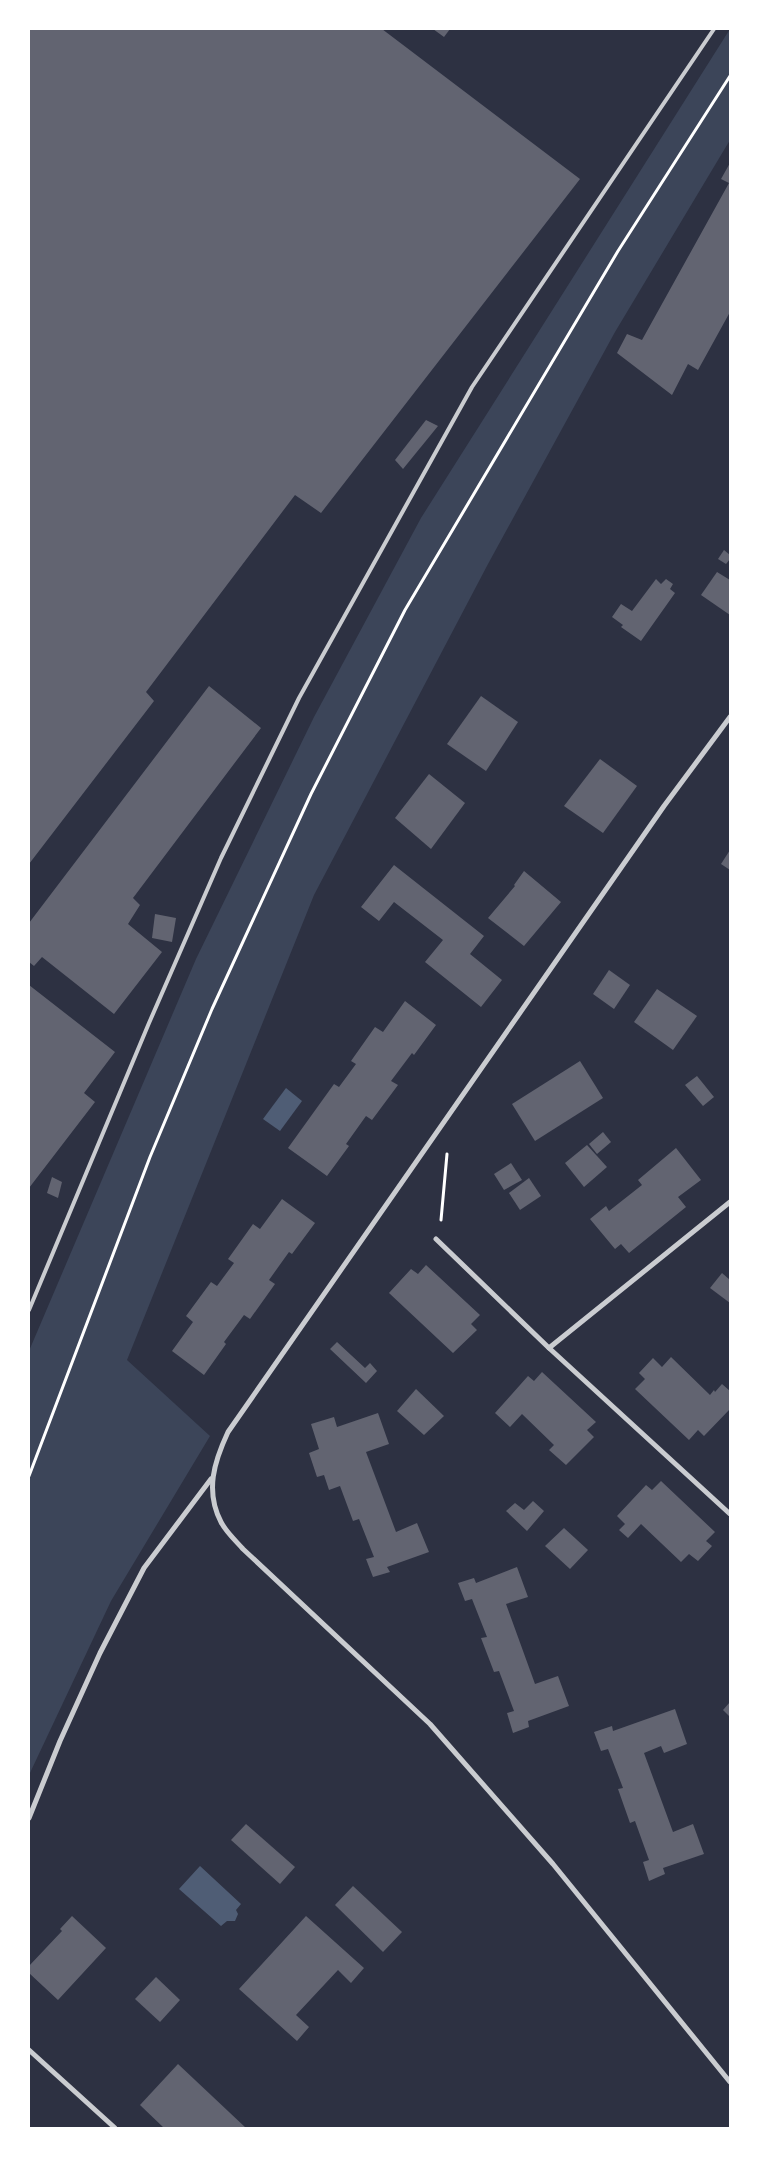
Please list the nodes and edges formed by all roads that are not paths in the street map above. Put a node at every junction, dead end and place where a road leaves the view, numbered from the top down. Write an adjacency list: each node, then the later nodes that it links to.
1 (714, 29): 5 (lane)
2 (730, 717): 7 (street)
3 (730, 1202): 6 (street)
4 (436, 1239): 6 (street)
5 (29, 1310)
6 (549, 1348): 8 (street)
7 (212, 1478): 9 (street); 12 (street)
8 (730, 1514)
9 (30, 1808): 10 (street)
10 (29, 1818)
11 (29, 2050): 13 (street)
12 (730, 2082)
13 (114, 2128)

